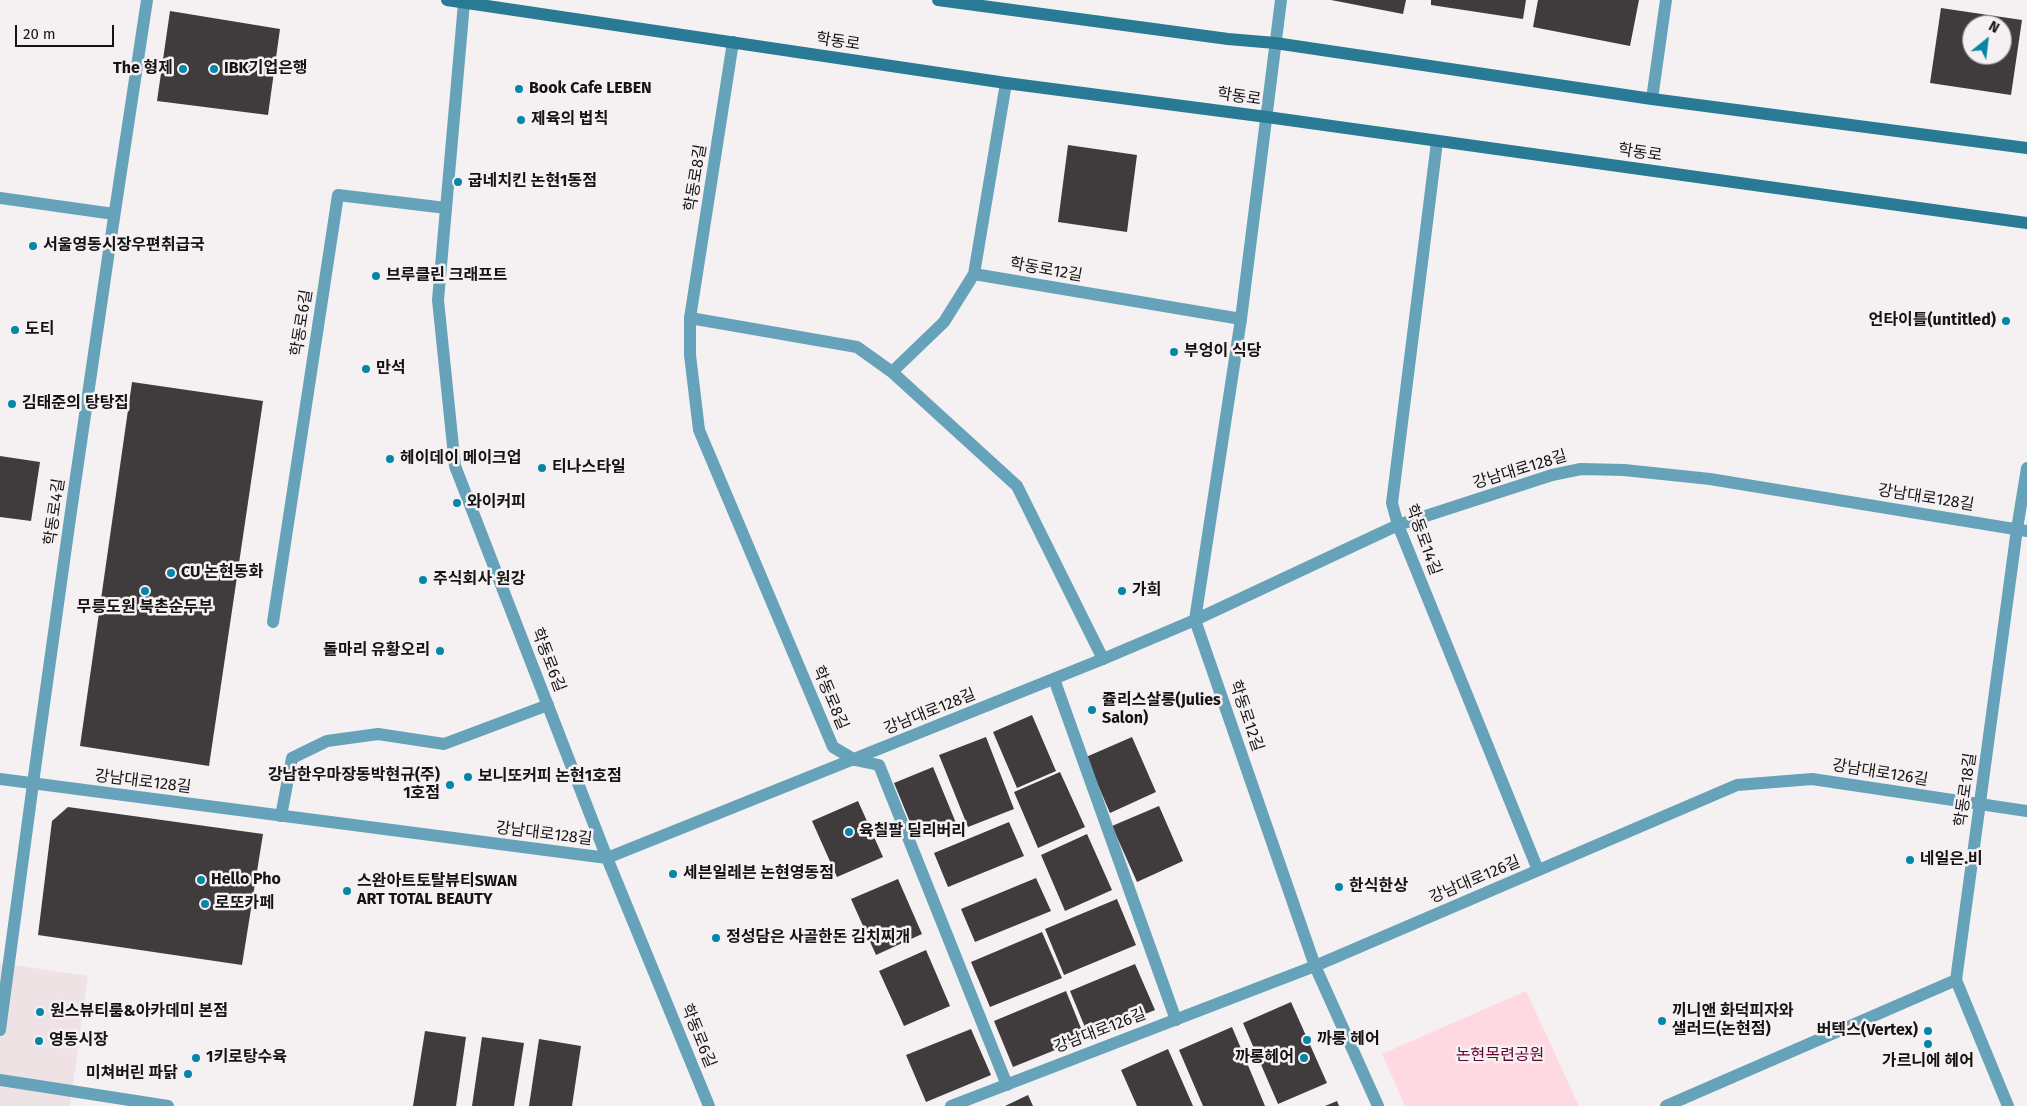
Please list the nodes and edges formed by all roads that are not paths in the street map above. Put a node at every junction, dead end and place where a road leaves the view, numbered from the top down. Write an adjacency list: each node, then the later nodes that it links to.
1 (147, 0): 17 (street, 학동로4길)
2 (447, 0): 6 (main road, 학동로)
3 (938, 0): 7 (main road)
4 (1281, 0): 9 (street, 학동로12길)
5 (1666, 0): 11 (street)
6 (464, 3): 8 (main road, 학동로); 16 (street, 학동로6길)
7 (1006, 5): 9 (main road)
8 (733, 42): 10 (main road, 학동로); 20 (street, 학동로8길)
9 (1275, 43): 11 (main road); 12 (street, 학동로12길)
10 (1006, 83): 12 (main road, 학동로); 19 (street)
11 (1652, 99): 14 (main road)
12 (1267, 117): 13 (main road, 학동로); 21 (street, 학동로12길)
13 (1437, 142): 18 (main road, 학동로); 24 (street, 학동로14길)
14 (2027, 148)
15 (0, 198): 17 (street)
16 (446, 208): 27 (street, 학동로6길); 30 (street, 학동로6길)
17 (114, 214): 33 (street, 학동로4길)
18 (2027, 223)
19 (974, 274): 21 (street, 학동로12길); 22 (street)
20 (690, 318): 22 (street); 31 (street, 학동로8길)
21 (1241, 319): 26 (street, 학동로12길)
22 (892, 372): 28 (street)
23 (2027, 468): 25 (street, 학동로18길)
24 (1398, 525): 25 (street, 강남대로128길); 26 (street, 강남대로128길); 38 (street, 학동로14길)
25 (2022, 530): 34 (street, 학동로18길)
26 (1195, 620): 28 (street, 강남대로128길); 39 (street, 학동로12길)
27 (274, 622)
28 (1103, 659): 29 (street, 강남대로128길)
29 (1054, 679): 31 (street, 강남대로128길); 41 (street)
30 (548, 705): 36 (street); 37 (street, 학동로6길)
31 (855, 760): 37 (street, 강남대로128길); 44 (street, 학동로8길)
32 (0, 779): 33 (street, 강남대로128길)
33 (32, 784): 36 (street, 강남대로128길); 42 (street, 학동로4길)
34 (1981, 805): 35 (street, 강남대로126길); 38 (street, 강남대로126길); 40 (street, 학동로18길)
35 (2027, 811)
36 (280, 816): 37 (street, 강남대로128길)
37 (607, 858): 46 (street, 학동로6길)
38 (1538, 870): 39 (street, 강남대로126길)
39 (1315, 966): 41 (street, 강남대로126길); 48 (street, 학동로12길)
40 (1956, 980): 49 (street); 50 (street)
41 (1176, 1020): 44 (street, 강남대로126길)
42 (0, 1030)
43 (0, 1080): 45 (street)
44 (1007, 1084): 47 (street, 강남대로126길)
45 (168, 1106)
46 (709, 1106)
47 (951, 1106)
48 (1378, 1106)
49 (1666, 1106)
50 (2008, 1106)

